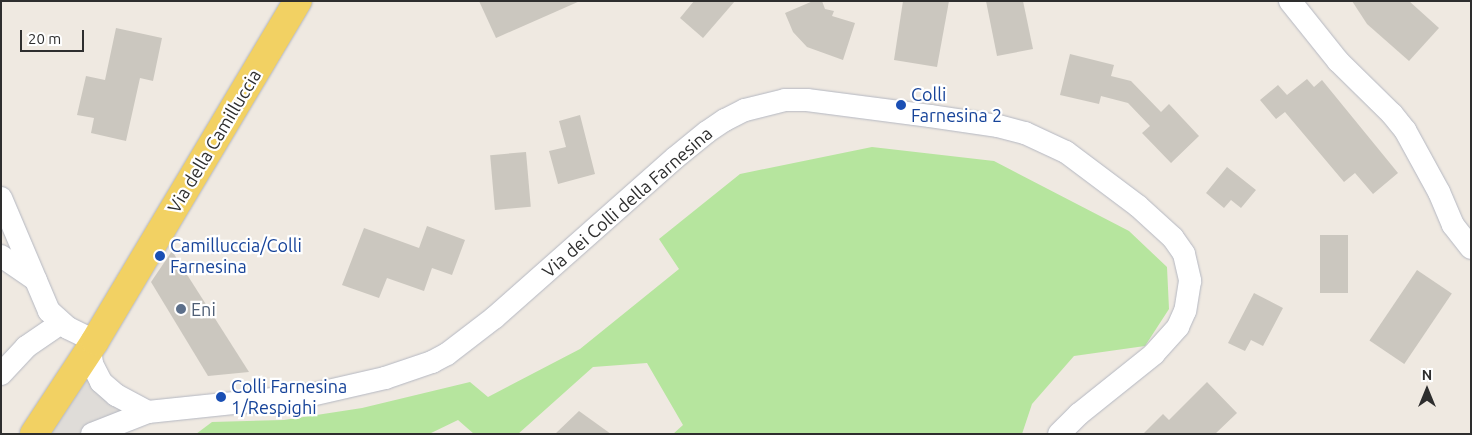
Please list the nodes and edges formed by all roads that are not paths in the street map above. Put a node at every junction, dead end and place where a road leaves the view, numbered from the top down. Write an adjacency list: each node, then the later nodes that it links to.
1 (298, 1): 8 (main road, Via della Camilluccia)
2 (1290, 1): 4 (street)
3 (1, 198): 6 (street)
4 (1471, 248)
5 (1, 256): 6 (street)
6 (36, 280): 7 (street)
7 (61, 323): 8 (street); 9 (street)
8 (92, 345): 10 (street); 12 (main road, Via della Camilluccia)
9 (1, 374)
10 (148, 412): 11 (street); 13 (street, Via dei Colli della Farnesina)
11 (103, 432)
12 (34, 434)
13 (1059, 434)

